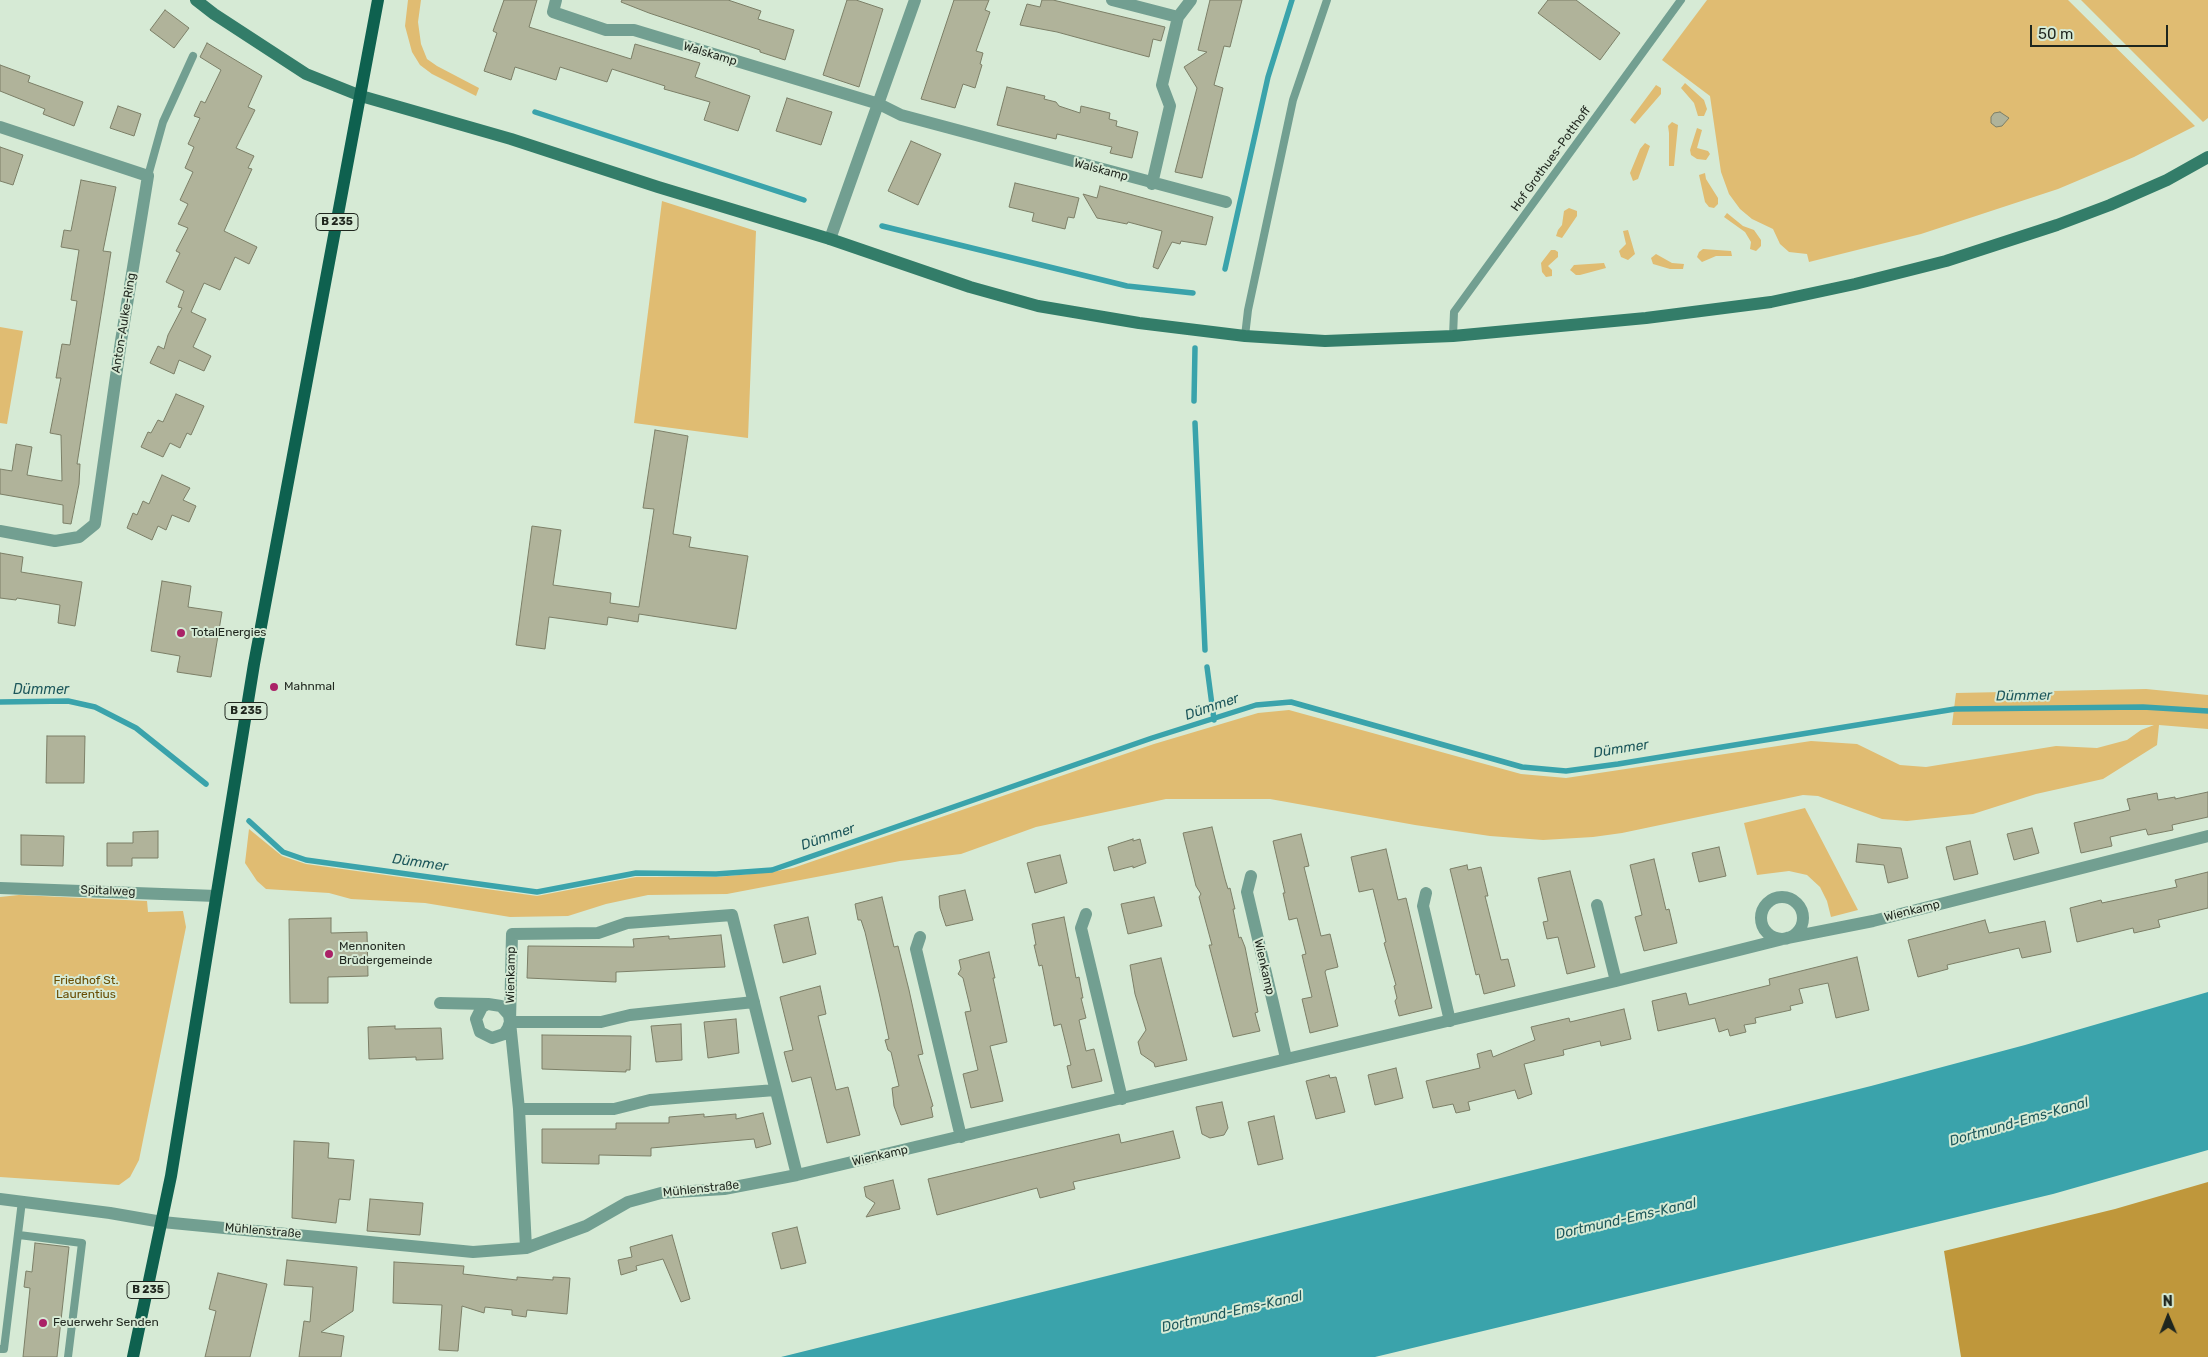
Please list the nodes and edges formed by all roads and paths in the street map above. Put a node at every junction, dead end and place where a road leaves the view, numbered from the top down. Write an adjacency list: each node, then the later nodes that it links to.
1 (196, 0): 11 (main road)
2 (378, 0): 11 (main road, B 235)
3 (556, 0): 12 (street, Walskamp)
4 (915, 0): 12 (street)
5 (1112, 0): 9 (street)
6 (1191, 0): 9 (street)
7 (1327, 0): 19 (lane)
8 (1681, 0): 20 (lane, Hof Grothues-Potthoff)
9 (1178, 17): 16 (street)
10 (193, 56): 15 (lane)
11 (361, 96): 18 (main road); 26 (main road, B 235)
12 (879, 104): 16 (street, Walskamp); 18 (street)
13 (0, 127): 15 (street)
14 (2208, 157): 20 (main road)
15 (148, 176): 21 (street, Anton-Aulke-Ring)
16 (1152, 184): 17 (street, Walskamp)
17 (1226, 202)
18 (830, 239): 19 (main road)
19 (1245, 336): 20 (main road)
20 (1453, 336)
21 (0, 531)
22 (2208, 836): 30 (street, Wienkamp)
23 (1251, 876): 36 (street, Wienkamp)
24 (0, 888): 26 (street, Spitalweg)
25 (1426, 893): 34 (street)
26 (216, 896): 44 (main road, B 235)
27 (1597, 905): 30 (street)
28 (1086, 914): 38 (street)
29 (920, 937): 40 (street)
30 (1616, 981): 34 (street, Wienkamp)
31 (754, 1002): 35 (street, Wienkamp); 35 (street, Wienkamp); 37 (street, Wienkamp)
32 (440, 1003): 33 (street, Wienkamp)
33 (488, 1004): 35 (street); 35 (street)
34 (1450, 1021): 36 (street, Wienkamp)
35 (510, 1022): 39 (street)
36 (1286, 1058): 38 (street, Wienkamp)
37 (774, 1090): 39 (street); 41 (street, Wienkamp)
38 (1122, 1098): 40 (street, Wienkamp)
39 (519, 1109): 46 (street)
40 (961, 1137): 41 (street, Wienkamp)
41 (797, 1175): 46 (street, Mühlenstraße)
42 (0, 1199): 43 (street, Mühlenstraße)
43 (22, 1201): 44 (street, Mühlenstraße); 45 (lane)
44 (162, 1222): 46 (street, Mühlenstraße); 49 (main road, B 235)
45 (18, 1235): 47 (lane); 48 (lane)
46 (526, 1248)
47 (0, 1349)
48 (68, 1357)
49 (133, 1357)

